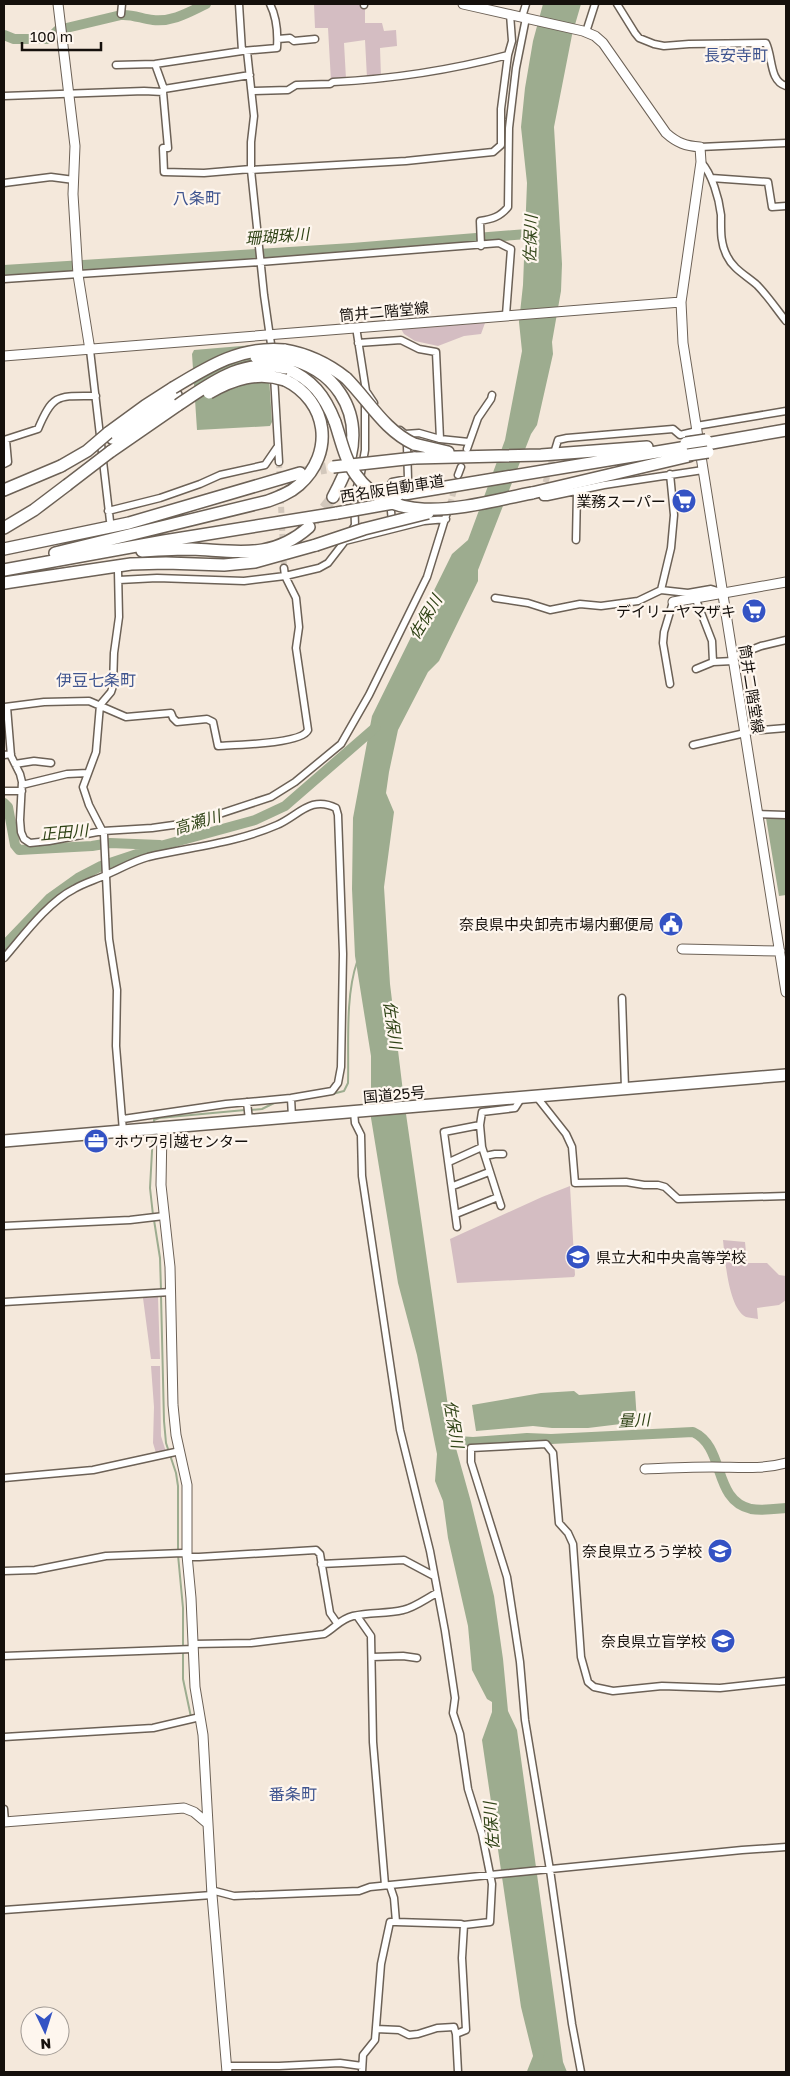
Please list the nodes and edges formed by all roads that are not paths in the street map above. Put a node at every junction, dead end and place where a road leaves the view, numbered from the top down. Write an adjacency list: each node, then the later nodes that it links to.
1 (58, 4): 23 (main road)
2 (122, 4): 9 (street)
3 (239, 4): 15 (street)
4 (270, 4): 13 (street)
5 (463, 4): 10 (main road)
6 (526, 4): 11 (street)
7 (595, 4): 12 (street)
8 (617, 4): 20 (street)
9 (122, 14)
10 (510, 14): 11 (main road); 16 (street)
11 (525, 18): 12 (main road); 33 (street)
12 (584, 32): 26 (main road)
13 (278, 39): 14 (street); 15 (street)
14 (315, 39)
15 (244, 51): 17 (street); 19 (street)
16 (508, 55): 22 (street); 28 (street)
17 (156, 64): 18 (street); 21 (street)
18 (116, 65)
19 (250, 75): 21 (street); 22 (street)
20 (786, 86)
21 (164, 91): 23 (street); 28 (street)
22 (252, 91): 28 (street)
23 (69, 94): 24 (street); 30 (main road)
24 (4, 96)
25 (786, 143): 26 (street)
26 (700, 147): 27 (main road, 筒井二階堂線)
27 (701, 162): 29 (street); 37 (main road, 筒井二階堂線)
28 (251, 169): 34 (street)
29 (710, 178): 32 (street); 39 (street)
30 (74, 180): 31 (street); 35 (main road)
31 (4, 183)
32 (786, 206)
33 (481, 244): 34 (street); 38 (street)
34 (260, 261): 35 (street); 41 (street)
35 (78, 274): 36 (street); 43 (main road)
36 (4, 279)
37 (681, 302): 38 (main road, 筒井二階堂線); 51 (main road, 筒井二階堂線)
38 (508, 315): 40 (main road, 筒井二階堂線)
39 (786, 322)
40 (356, 327): 41 (main road, 筒井二階堂線); 42 (street)
41 (271, 334): 43 (main road, 筒井二階堂線); 56 (street)
42 (358, 343): 46 (street); 54 (street)
43 (90, 350): 44 (main road, 筒井二階堂線); 48 (street)
44 (4, 356)
45 (285, 364): 49 (highway, bridge); 49 (highway, bridge); 53 (highway, bridge); 71 (highway); 72 (highway, bridge); 82 (highway)
46 (366, 391): 53 (street); 80 (street)
47 (492, 395): 54 (street)
48 (96, 396): 55 (street); 73 (street)
49 (177, 400): 68 (highway, bridge); 77 (highway, bridge)
50 (786, 411): 51 (street)
51 (696, 429): 57 (street); 64 (main road, 筒井二階堂線)
52 (785, 433): 58 (highway, 西名阪自動車道)
53 (413, 439): 54 (street); 59 (highway); 78 (street)
54 (440, 439)
55 (5, 440): 61 (street)
56 (278, 445): 60 (street); 73 (street)
57 (555, 450)
58 (688, 450): 59 (highway); 70 (highway); 71 (highway, 西名阪自動車道, bridge)
59 (479, 456): 62 (highway, bridge)
60 (279, 462)
61 (4, 464)
62 (329, 467)
63 (461, 467): 67 (street)
64 (703, 470): 66 (street); 91 (main road, 筒井二階堂線)
65 (300, 473): 81 (highway)
66 (670, 474): 69 (street); 90 (street)
67 (458, 475)
68 (4, 490)
69 (577, 490): 70 (street); 79 (street)
70 (537, 494): 72 (highway, bridge)
71 (335, 505): 82 (highway, 西名阪自動車道); 83 (highway, 西名阪自動車道)
72 (454, 506): 74 (street); 89 (highway, bridge)
73 (108, 511): 75 (street)
74 (446, 519): 78 (street); 114 (street)
75 (110, 521)
76 (309, 527): 83 (highway)
77 (4, 528)
78 (393, 528): 80 (street)
79 (576, 540)
80 (345, 542): 86 (street)
81 (4, 549)
82 (55, 553): 83 (highway, 西名阪自動車道)
83 (4, 568)
84 (284, 568): 86 (street)
85 (118, 572): 87 (street)
86 (285, 576): 87 (street); 100 (street)
87 (119, 580): 100 (street)
88 (786, 582): 91 (main road)
89 (4, 584)
90 (661, 590): 91 (street); 92 (street)
91 (723, 592): 93 (main road); 96 (main road, 筒井二階堂線)
92 (495, 598)
93 (695, 598): 94 (main road); 97 (street)
94 (673, 602): 99 (street)
95 (786, 640): 96 (street)
96 (733, 659): 97 (street); 103 (main road, 筒井二階堂線)
97 (713, 662): 98 (street)
98 (696, 669)
99 (670, 684)
100 (100, 705): 101 (street); 109 (street)
101 (5, 707): 106 (street)
102 (786, 728): 103 (street)
103 (745, 733): 104 (street); 112 (main road, 筒井二階堂線)
104 (693, 745)
105 (4, 754): 106 (street)
106 (11, 754): 108 (street)
107 (51, 763): 108 (street)
108 (15, 764): 110 (street)
109 (88, 773): 110 (street); 114 (street)
110 (22, 788): 111 (street); 114 (street)
111 (4, 791)
112 (758, 814): 113 (street); 117 (main road, 筒井二階堂線)
113 (786, 815)
114 (103, 831): 115 (street)
115 (107, 874): 118 (street); 125 (street); 129 (street)
116 (682, 949): 117 (main road)
117 (780, 951): 119 (main road, 筒井二階堂線)
118 (4, 958)
119 (786, 992)
120 (622, 998): 122 (street)
121 (786, 1075): 122 (highway, 国道25号)
122 (625, 1088): 123 (highway, 国道25号)
123 (536, 1096): 124 (highway, 国道25号); 141 (street)
124 (522, 1097): 127 (highway, 国道25号); 131 (street)
125 (291, 1098): 126 (street); 128 (street)
126 (247, 1102): 129 (street); 130 (street)
127 (358, 1112): 128 (highway, 国道25号); 157 (street)
128 (292, 1116): 130 (highway, 国道25号)
129 (123, 1118): 133 (street)
130 (249, 1120): 132 (highway, 国道25号)
131 (480, 1124): 135 (street); 138 (street)
132 (156, 1128): 133 (highway, 国道25号); 145 (main road)
133 (123, 1131): 134 (highway, 国道25号)
134 (4, 1141)
135 (482, 1147): 137 (street); 138 (street)
136 (503, 1154): 137 (street)
137 (485, 1156): 139 (street)
138 (448, 1162): 140 (street)
139 (490, 1172): 140 (street); 142 (street)
140 (453, 1186): 144 (street)
141 (786, 1196)
142 (498, 1197): 143 (street); 144 (street)
143 (501, 1206)
144 (456, 1214): 147 (street)
145 (164, 1216): 146 (street); 148 (main road)
146 (4, 1226)
147 (457, 1226)
148 (170, 1292): 149 (street); 150 (main road)
149 (4, 1302)
150 (180, 1451): 153 (street); 154 (main road)
151 (786, 1463): 152 (main road)
152 (645, 1470)
153 (4, 1478)
154 (187, 1555): 155 (street); 156 (street); 161 (main road)
155 (322, 1564): 157 (street); 160 (street)
156 (4, 1571)
157 (434, 1576): 158 (street)
158 (437, 1593): 159 (street); 173 (street)
159 (357, 1616): 160 (street); 163 (street)
160 (337, 1623): 161 (street)
161 (193, 1646): 162 (street); 166 (main road)
162 (4, 1656)
163 (372, 1657): 164 (street); 174 (street)
164 (417, 1658)
165 (786, 1682): 172 (street)
166 (200, 1717): 167 (street); 170 (main road)
167 (4, 1737)
168 (4, 1809): 169 (street)
169 (4, 1822): 170 (main road)
170 (207, 1823): 175 (main road)
171 (786, 1847): 172 (street)
172 (548, 1870): 173 (street); 184 (street)
173 (492, 1875): 174 (street); 178 (street)
174 (388, 1886): 175 (street); 177 (street)
175 (211, 1893): 176 (street); 181 (main road)
176 (4, 1910)
177 (396, 1922): 178 (street); 179 (street)
178 (464, 1925): 180 (street)
179 (376, 2029): 180 (street); 182 (street)
180 (456, 2034): 183 (street)
181 (227, 2069): 182 (street)
182 (362, 2069)
183 (458, 2072)
184 (581, 2072)

